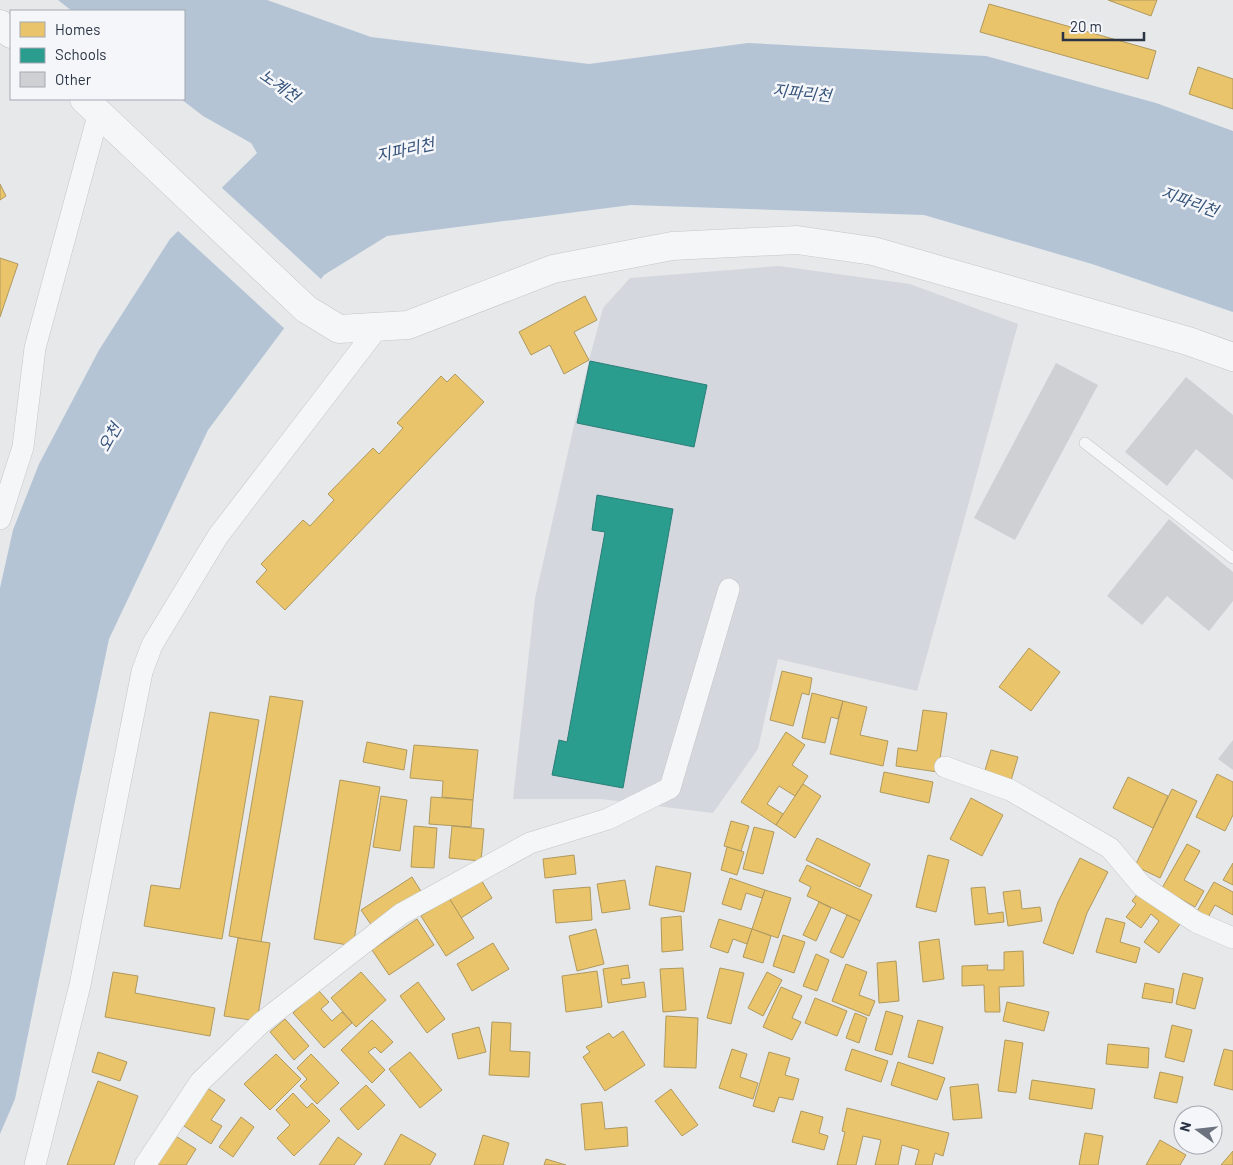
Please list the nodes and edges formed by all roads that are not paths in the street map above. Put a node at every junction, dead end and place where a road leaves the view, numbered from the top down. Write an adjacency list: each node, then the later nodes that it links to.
1 (0, 24): 2 (street)
2 (10, 33)
3 (91, 106): 4 (street); 7 (street)
4 (379, 326): 5 (street); 12 (street)
5 (1233, 357)
6 (1085, 442): 8 (lane)
7 (0, 519)
8 (1233, 558)
9 (729, 589): 13 (street)
10 (945, 766): 11 (street)
11 (1233, 938)
12 (35, 1165)
13 (145, 1165)

